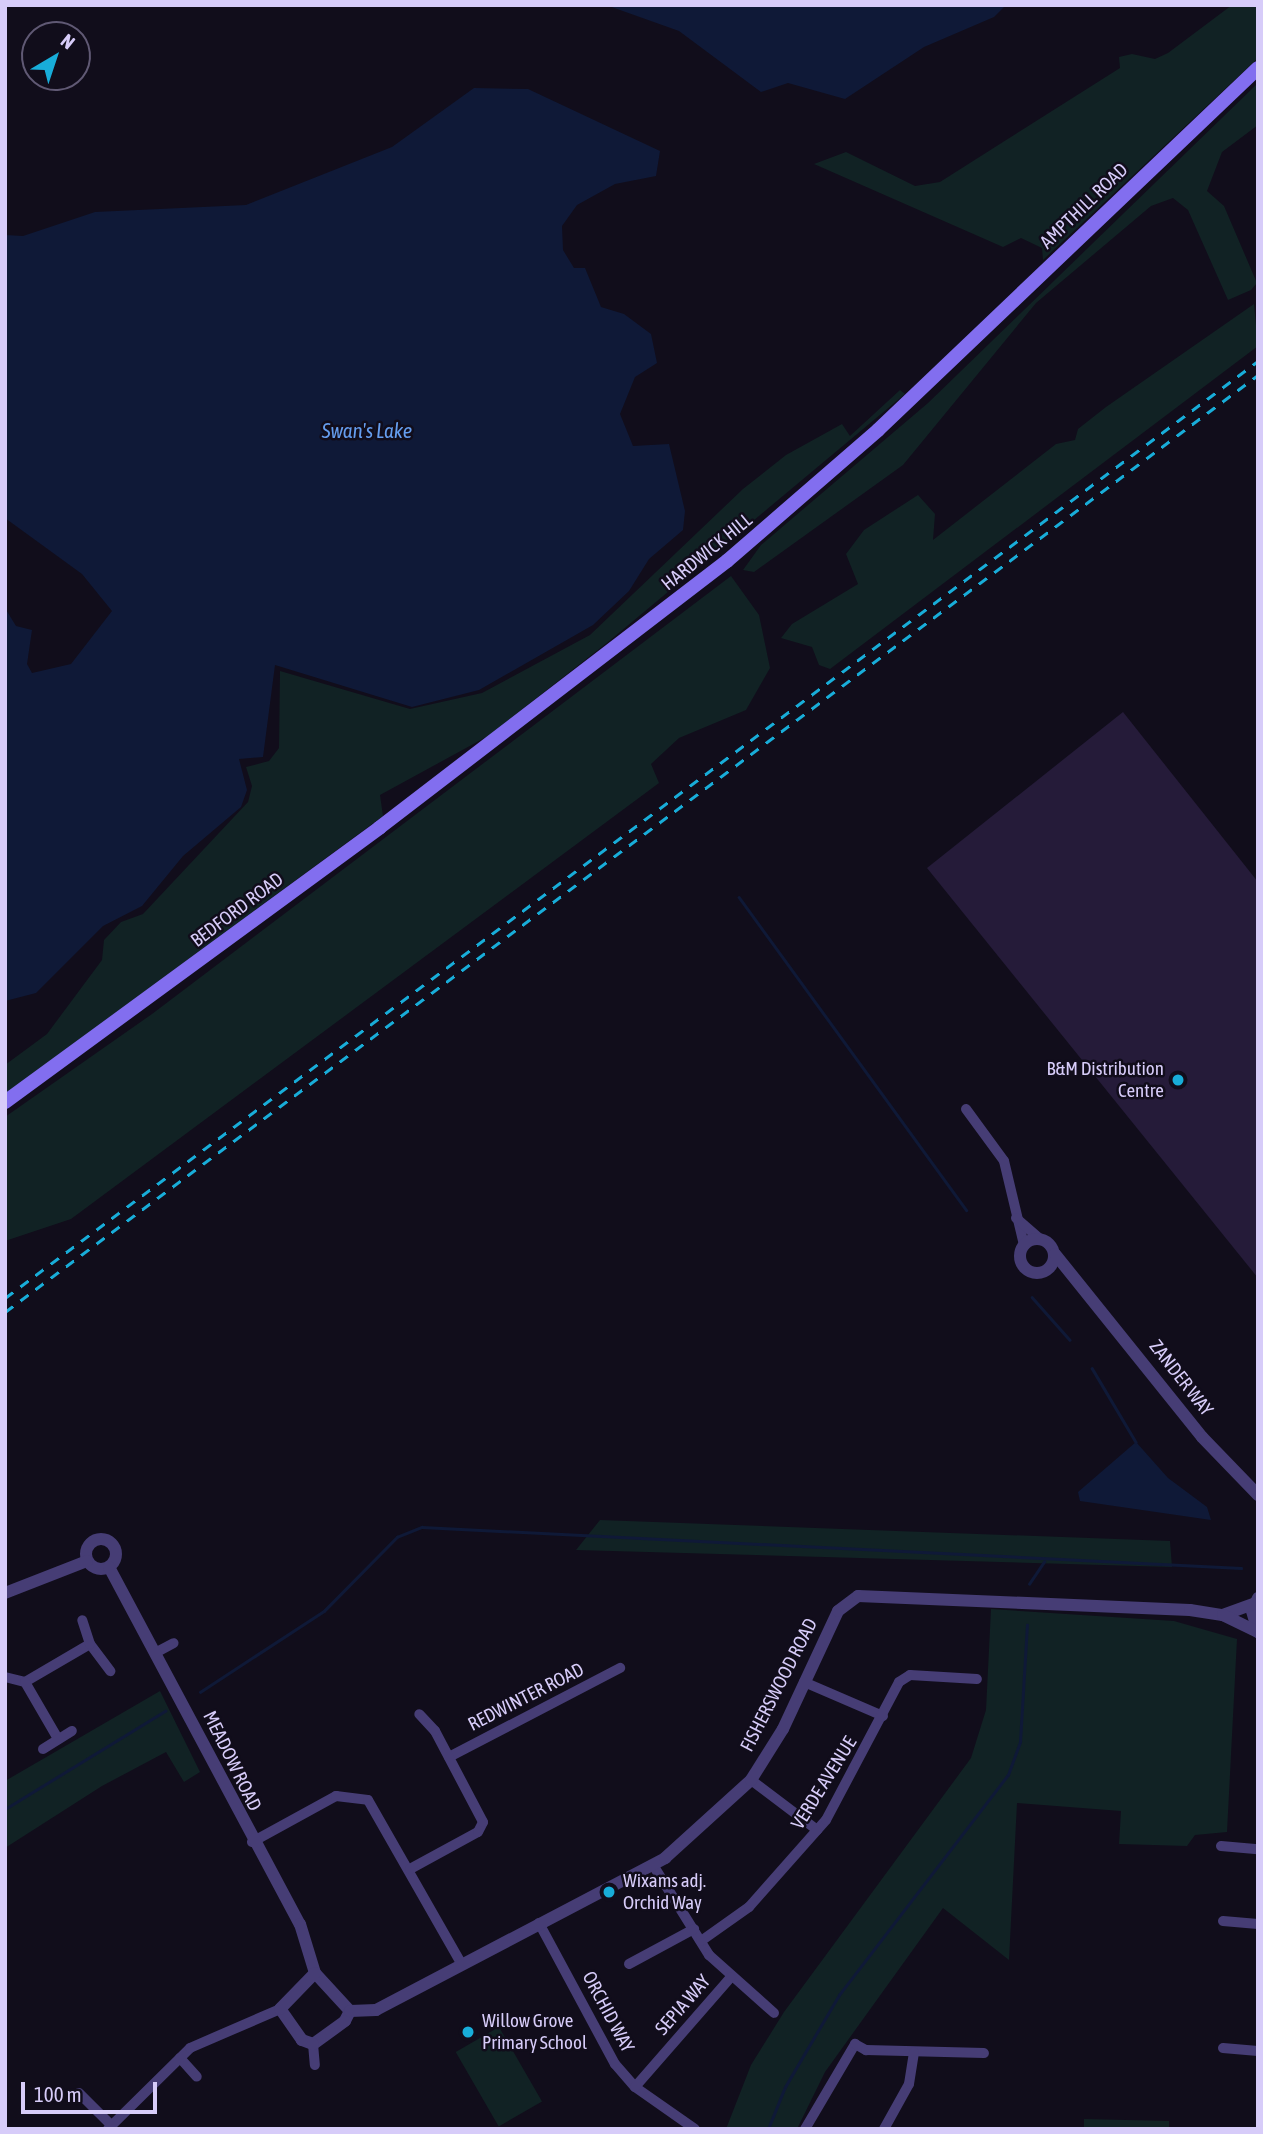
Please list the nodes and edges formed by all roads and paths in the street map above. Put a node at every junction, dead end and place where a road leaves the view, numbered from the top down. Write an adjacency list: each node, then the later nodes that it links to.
1 (1258, 68): 2 (main road, AMPTHILL ROAD)
2 (938, 374): 3 (main road, HARDWICK HILL)
3 (489, 745): 4 (main road, BEDFORD ROAD)
4 (5, 1102)
5 (966, 1109): 6 (street)
6 (1016, 1218): 7 (street); 8 (street)
7 (1040, 1239): 8 (street); 9 (street)
8 (1024, 1245): 10 (street)
9 (1055, 1254): 10 (street); 11 (street, ZANDER WAY)
10 (1044, 1273): 11 (street)
11 (1077, 1282): 12 (street, ZANDER WAY)
12 (1258, 1495)
13 (87, 1561): 14 (street); 14 (street); 15 (street)
14 (109, 1567): 22 (street, MEADOW ROAD)
15 (5, 1593)
16 (1256, 1601): 17 (street); 19 (street)
17 (1223, 1615): 19 (street); 28 (street, FISHERSWOOD ROAD)
18 (82, 1620): 21 (street)
19 (1258, 1632)
20 (174, 1643): 22 (street)
21 (90, 1644): 24 (street); 27 (street)
22 (155, 1653): 37 (street, MEADOW ROAD)
23 (620, 1668): 34 (street, REDWINTER ROAD)
24 (110, 1671)
25 (977, 1679): 30 (street, VERDE AVENUE)
26 (6, 1680): 27 (street)
27 (25, 1682): 32 (street)
28 (804, 1682): 30 (street); 35 (street, FISHERSWOOD ROAD)
29 (419, 1714): 34 (street)
30 (883, 1716): 36 (street, VERDE AVENUE)
31 (72, 1731): 32 (street)
32 (58, 1739): 33 (street)
33 (43, 1749)
34 (449, 1757): 41 (street)
35 (751, 1780): 36 (street); 40 (street, FISHERSWOOD ROAD)
36 (817, 1830): 46 (street, VERDE AVENUE)
37 (257, 1839): 41 (street); 49 (street, MEADOW ROAD)
38 (1221, 1846): 39 (street)
39 (1258, 1849)
40 (653, 1865): 43 (street, FISHERSWOOD ROAD); 45 (street)
41 (409, 1868): 48 (street)
42 (1223, 1921): 44 (street)
43 (539, 1923): 48 (street, FISHERSWOOD ROAD); 62 (street, ORCHID WAY)
44 (1258, 1924)
45 (694, 1929): 46 (street); 47 (street)
46 (701, 1941): 50 (street)
47 (629, 1964)
48 (462, 1965): 52 (street, FISHERSWOOD ROAD)
49 (315, 1973): 51 (street); 52 (street)
50 (730, 1978): 53 (street); 62 (street, SEPIA WAY)
51 (280, 2010): 54 (street); 59 (street)
52 (350, 2011): 54 (street)
53 (774, 2013)
54 (313, 2044): 60 (street)
55 (1223, 2048): 56 (street)
56 (1258, 2051)
57 (914, 2052): 58 (street); 66 (street); 67 (street)
58 (984, 2053)
59 (180, 2058): 61 (street); 64 (street)
60 (315, 2065)
61 (197, 2077)
62 (635, 2087): 65 (street, ORCHID WAY)
63 (79, 2093): 64 (street)
64 (109, 2127)
65 (695, 2129)
66 (805, 2129)
67 (884, 2129)

